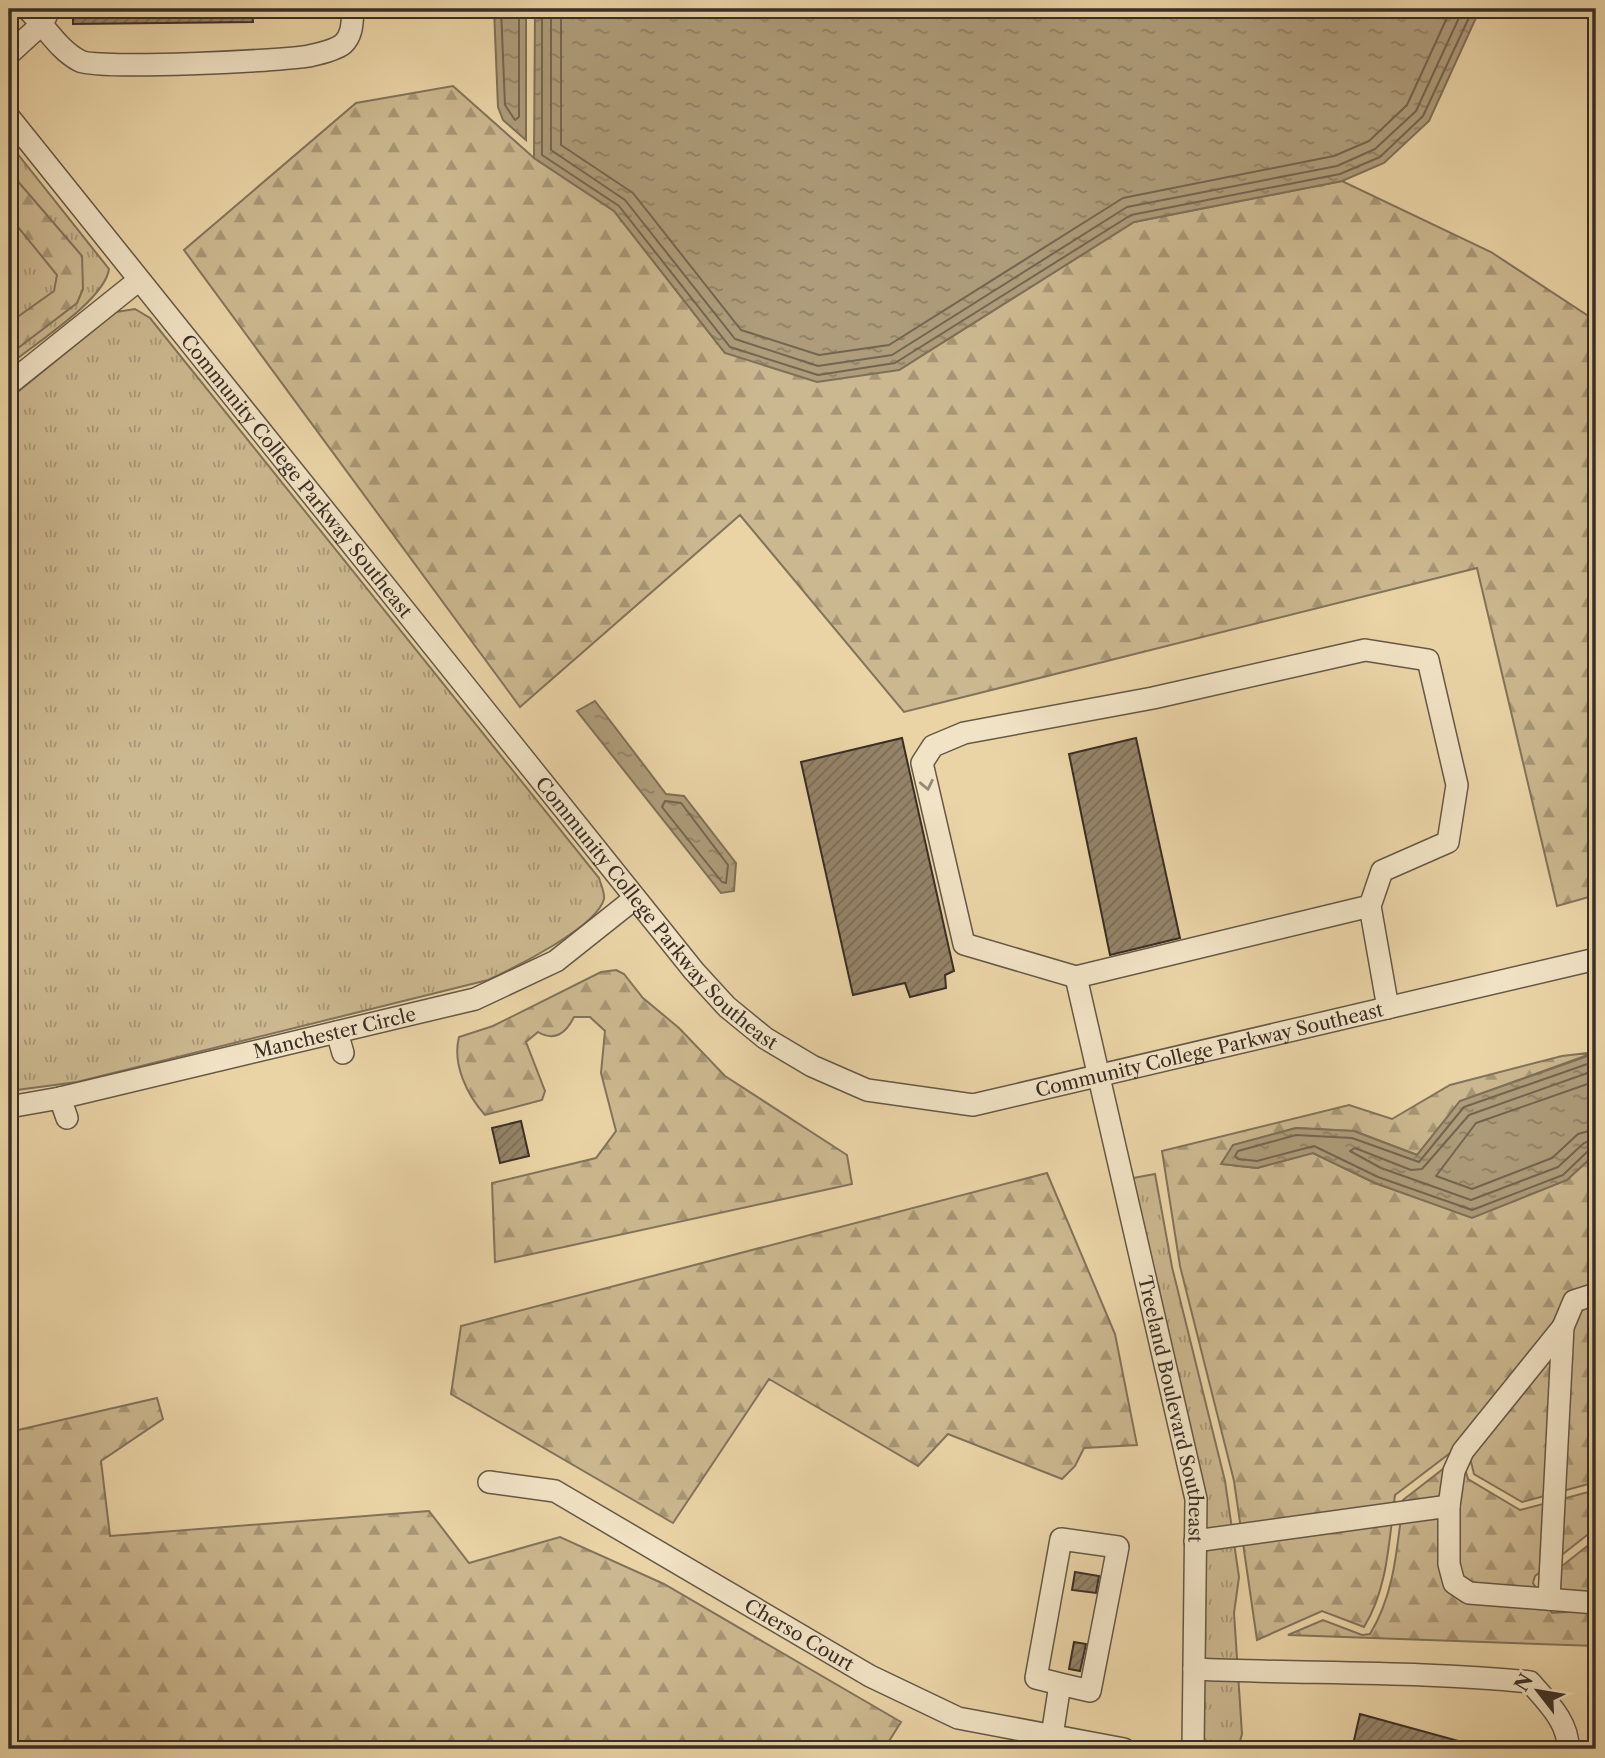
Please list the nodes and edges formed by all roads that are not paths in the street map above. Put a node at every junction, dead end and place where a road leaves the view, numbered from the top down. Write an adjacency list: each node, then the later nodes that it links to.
1 (353, 9): 2 (street)
2 (40, 13): 3 (street)
3 (9, 54)
4 (9, 117): 5 (street, Community College Parkway Southeast)
5 (139, 280): 6 (street); 7 (street, Community College Parkway Southeast)
6 (9, 384)
7 (634, 899): 12 (street, Manchester Circle); 14 (street, Community College Parkway Southeast)
8 (1370, 906): 10 (street); 10 (street, one-way to 10); 11 (street)
9 (1596, 959): 11 (street, Community College Parkway Southeast)
10 (1076, 977): 14 (street, Treeland Boulevard Southeast)
11 (1388, 1008): 14 (street, Community College Parkway Southeast)
12 (337, 1032): 13 (street); 15 (street, Manchester Circle)
13 (343, 1053)
14 (1099, 1075): 22 (street, Treeland Boulevard Southeast)
15 (60, 1098): 16 (street, Manchester Circle); 17 (street)
16 (9, 1107)
17 (67, 1118)
18 (1596, 1294): 19 (street)
19 (1563, 1326): 21 (street); 23 (street)
20 (489, 1482): 27 (street, Cherso Court)
21 (1449, 1506): 22 (street); 23 (street)
22 (1195, 1541): 25 (street, Treeland Boulevard Southeast)
23 (1549, 1599): 24 (street)
24 (1596, 1603)
25 (1194, 1669): 29 (street, Treeland Boulevard Southeast); 30 (street)
26 (1060, 1684): 26 (street); 27 (street)
27 (1052, 1736): 28 (street, Cherso Court)
28 (1125, 1749)
29 (1193, 1749)
30 (1568, 1749)

